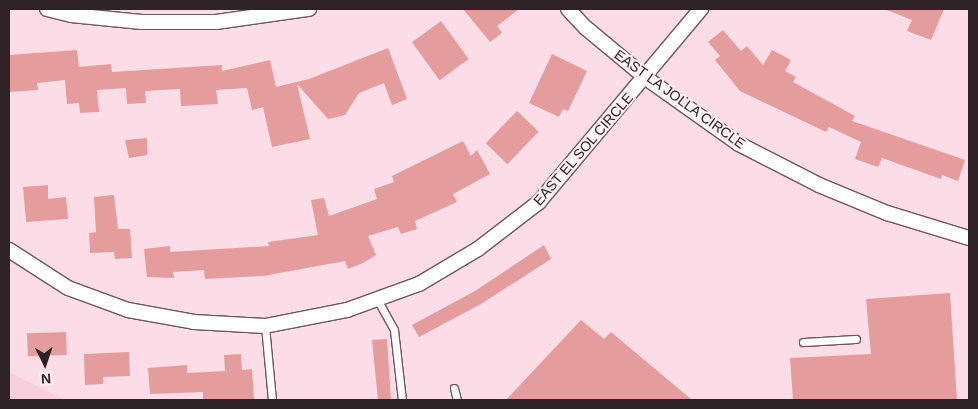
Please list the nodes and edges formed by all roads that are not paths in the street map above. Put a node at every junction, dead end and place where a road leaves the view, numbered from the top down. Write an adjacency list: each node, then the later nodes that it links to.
1 (47, 9): 2 (street)
2 (309, 9)
3 (568, 9): 5 (street, EAST LA JOLLA CIRCLE)
4 (701, 9): 5 (street, EAST EL SOL CIRCLE)
5 (646, 78): 6 (street, EAST LA JOLLA CIRCLE); 8 (street, EAST EL SOL CIRCLE)
6 (969, 238)
7 (9, 250): 9 (street, EAST EL SOL CIRCLE)
8 (377, 299): 9 (street, EAST EL SOL CIRCLE); 14 (lane)
9 (266, 326): 13 (lane)
10 (856, 339): 11 (lane)
11 (803, 342)
12 (454, 388): 15 (lane)
13 (272, 400)
14 (402, 400)
15 (457, 400)

